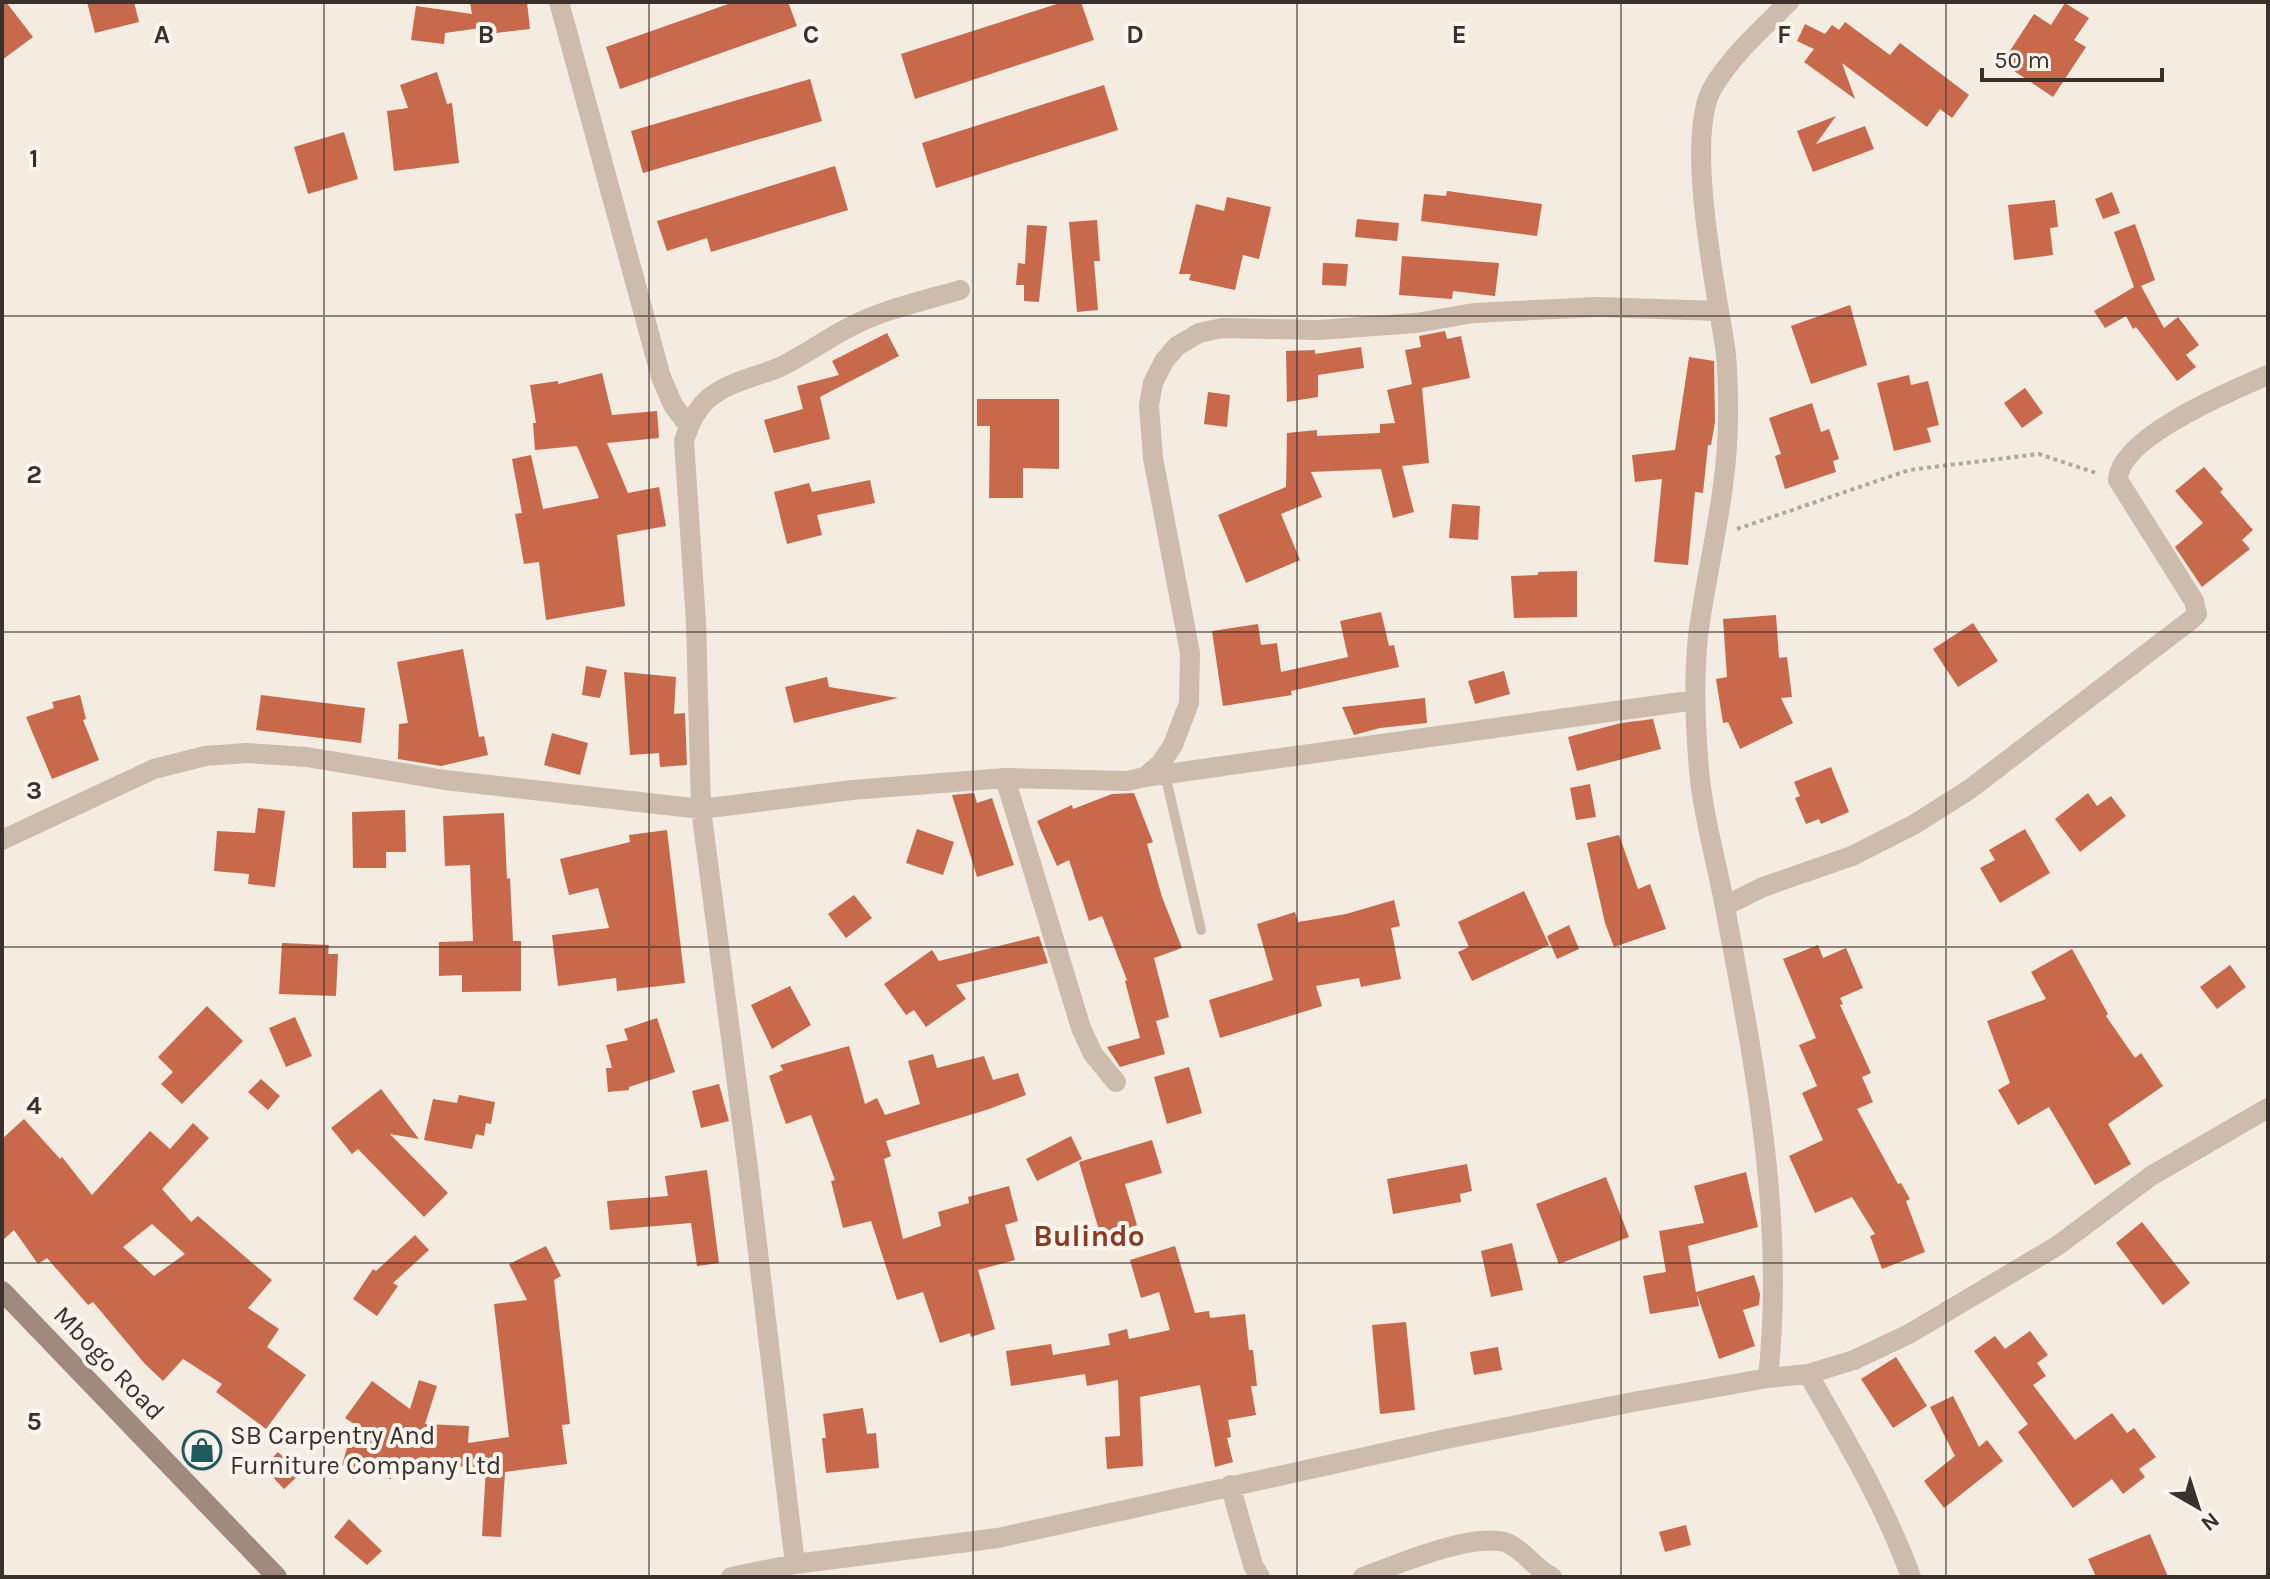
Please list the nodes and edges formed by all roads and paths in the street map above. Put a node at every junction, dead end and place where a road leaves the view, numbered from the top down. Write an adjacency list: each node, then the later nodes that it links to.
1 (559, 2): 6 (street)
2 (1789, 2): 4 (street)
3 (960, 290): 6 (street)
4 (1718, 311): 8 (street); 10 (street)
5 (2268, 375): 7 (street)
6 (688, 425): 12 (street)
7 (2118, 480): 8 (path); 14 (street)
8 (1716, 535): 9 (street)
9 (1695, 700): 10 (street); 14 (street)
10 (1155, 775): 11 (street); 15 (lane)
11 (1005, 778): 12 (street); 16 (street)
12 (701, 809): 13 (street); 22 (street)
13 (2, 840)
14 (1725, 906): 20 (street)
15 (1201, 930)
16 (1116, 1082)
17 (2268, 1108): 19 (street)
18 (2, 1291): 23 (main road, Mbogo Road)
19 (1808, 1374): 20 (street); 28 (street)
20 (1768, 1378): 21 (street)
21 (1230, 1485): 22 (street); 25 (street)
22 (795, 1564): 24 (street)
23 (277, 1577)
24 (731, 1577)
25 (1260, 1577)
26 (1363, 1577): 27 (street)
27 (1552, 1577)
28 (1911, 1577)

